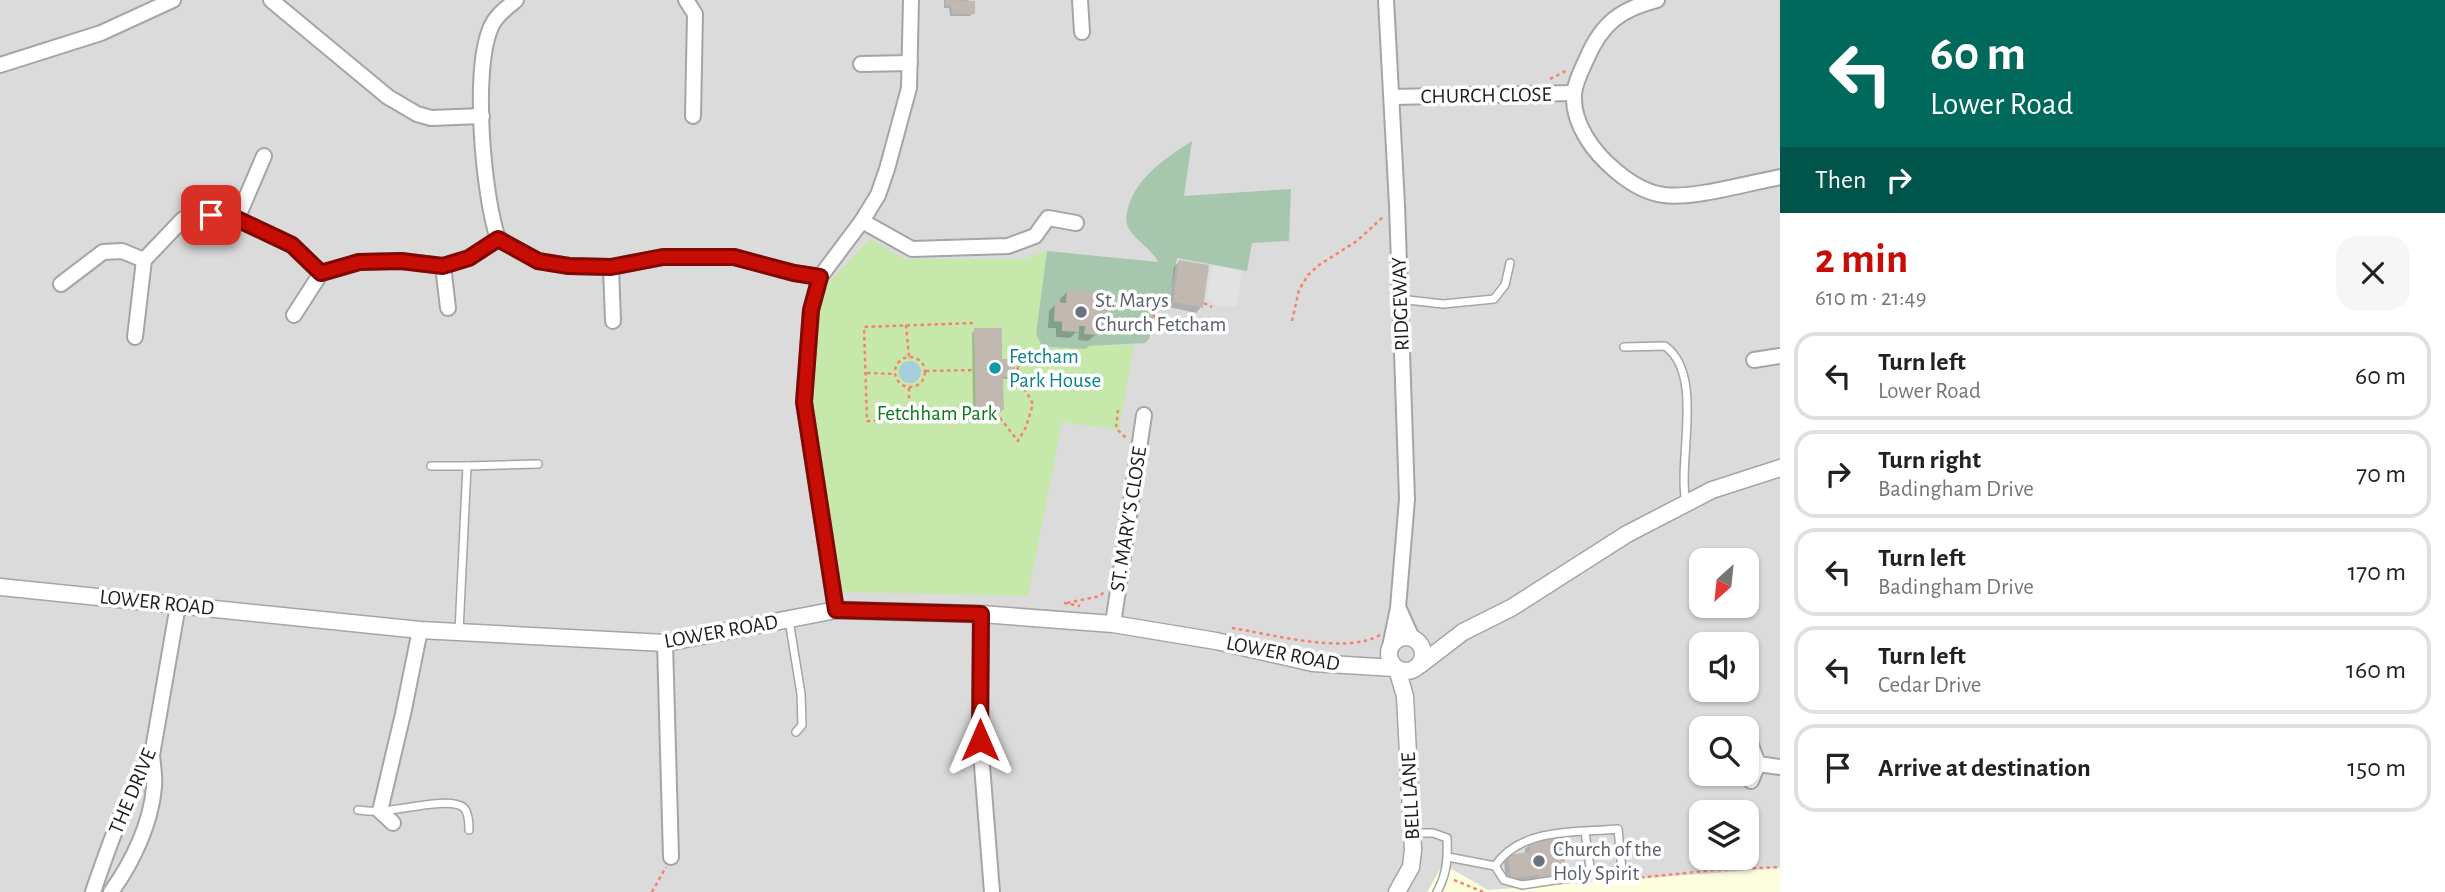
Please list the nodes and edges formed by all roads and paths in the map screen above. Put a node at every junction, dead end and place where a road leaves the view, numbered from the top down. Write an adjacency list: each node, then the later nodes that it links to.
1 (173, 0): 13 (street)
2 (271, 0): 17 (street)
3 (516, 0): 17 (street)
4 (686, 0): 18 (street)
5 (911, 0): 12 (street)
6 (1080, 0): 9 (street)
7 (1386, 0): 16 (street, RIDGEWAY)
8 (1657, 0): 15 (street, CHURCH CLOSE)
9 (1082, 32)
10 (1572, 63): 14 (path)
11 (861, 64): 12 (street)
12 (910, 64): 23 (street)
13 (0, 65)
14 (1546, 80)
15 (1574, 93): 16 (street, CHURCH CLOSE); 20 (street)
16 (1392, 97): 21 (street, RIDGEWAY)
17 (482, 116): 25 (street)
18 (693, 116)
19 (264, 156): 22 (street)
20 (1780, 177)
21 (1397, 205): 33 (street, RIDGEWAY); 39 (path)
22 (237, 219): 26 (street); 30 (street)
23 (862, 221): 24 (street); 31 (street)
24 (1076, 223)
25 (498, 239): 28 (street); 29 (street)
26 (145, 260): 32 (street); 44 (street)
27 (1510, 263): 33 (lane)
28 (443, 266): 30 (street); 36 (street)
29 (611, 267): 31 (street); 38 (street)
30 (321, 273): 37 (street)
31 (820, 277): 69 (street)
32 (61, 284)
33 (1399, 299): 68 (street, RIDGEWAY)
34 (1204, 303): 35 (path)
35 (1212, 307)
36 (448, 308)
37 (294, 315)
38 (613, 321)
39 (1292, 321)
40 (973, 323): 42 (path)
41 (1184, 323): 43 (path)
42 (906, 325): 47 (path); 52 (path)
43 (1099, 332)
44 (135, 337)
45 (1625, 347): 63 (lane)
46 (1780, 356): 48 (street)
47 (909, 357): 51 (path); 53 (path)
48 (1754, 360)
49 (1015, 367): 57 (path)
50 (975, 370): 51 (path)
51 (926, 371): 54 (path)
52 (866, 373): 53 (path); 57 (path)
53 (895, 374): 54 (path)
54 (909, 388): 57 (path)
55 (1118, 410): 58 (path)
56 (1144, 415): 72 (street, ST. MARY'S CLOSE)
57 (909, 419)
58 (1129, 445)
59 (538, 464): 61 (lane)
60 (431, 466): 61 (lane)
61 (467, 466): 74 (lane)
62 (1780, 468): 63 (street, LOWER ROAD)
63 (1687, 503): 76 (street, LOWER ROAD)
64 (0, 587): 67 (street, LOWER ROAD)
65 (1104, 591): 66 (path)
66 (1064, 603)
67 (178, 605): 73 (street, LOWER ROAD); 85 (street, THE DRIVE)
68 (1398, 608): 77 (street, RIDGEWAY); 79 (street, RIDGEWAY)
69 (836, 610): 70 (street, LOWER ROAD); 71 (street, LOWER ROAD)
70 (981, 614): 72 (street, LOWER ROAD); 104 (street)
71 (789, 619): 78 (street, LOWER ROAD); 84 (lane)
72 (1113, 624): 80 (street, LOWER ROAD)
73 (420, 630): 74 (street, LOWER ROAD); 89 (street)
74 (459, 632): 78 (street, LOWER ROAD)
75 (1252, 632): 79 (path)
76 (1463, 632): 77 (street, LOWER ROAD); 81 (street, LOWER ROAD)
77 (1414, 639): 79 (street, LOWER ROAD); 81 (street)
78 (665, 643): 94 (street)
79 (1386, 644): 80 (street, LOWER ROAD); 82 (street)
80 (1356, 666): 82 (street, LOWER ROAD)
81 (1418, 667): 82 (street, LOWER ROAD); 83 (street, BELL LANE)
82 (1396, 668): 83 (street, BELL LANE)
83 (1405, 696): 93 (street, BELL LANE)
84 (796, 732)
85 (152, 755): 101 (street, THE DRIVE); 102 (street)
86 (1759, 764): 87 (street)
87 (1780, 767)
88 (358, 810): 89 (lane)
89 (380, 811): 90 (street); 91 (lane)
90 (393, 823)
91 (469, 830)
92 (1585, 832): 96 (lane); 98 (lane); 98 (lane)
93 (1413, 833): 95 (lane); 100 (street, BELL LANE)
94 (671, 857): 103 (path)
95 (1448, 857): 96 (lane); 105 (lane)
96 (1495, 866): 98 (lane)
97 (1780, 867): 99 (path)
98 (1591, 874)
99 (1623, 879)
100 (1402, 890)
101 (93, 892)
102 (111, 892)
103 (652, 892)
104 (992, 892)
105 (1437, 892)

